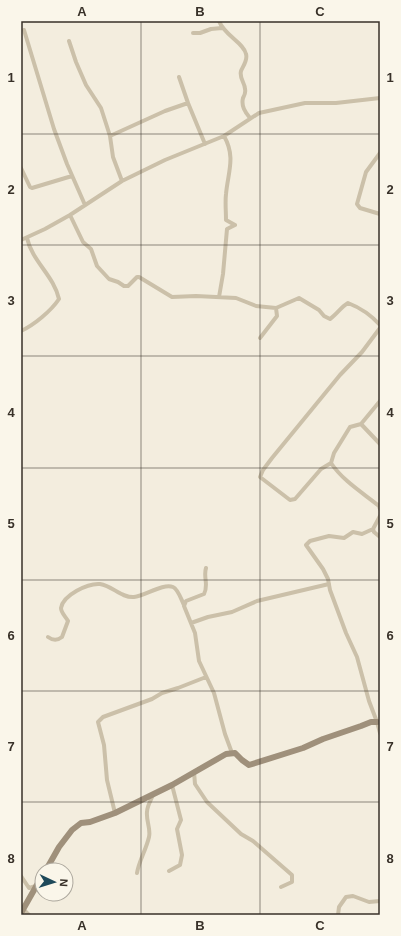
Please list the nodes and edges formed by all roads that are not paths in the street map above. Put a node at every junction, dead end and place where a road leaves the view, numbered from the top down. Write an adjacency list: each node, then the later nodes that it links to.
1 (218, 21): 2 (street)
2 (222, 28): 4 (street); 9 (street)
3 (24, 30): 15 (street)
4 (193, 33)
5 (69, 41): 10 (street)
6 (179, 78): 8 (street)
7 (380, 98): 9 (street)
8 (188, 103): 10 (street); 12 (street)
9 (250, 118): 11 (street)
10 (110, 136): 16 (street)
11 (224, 136): 12 (street); 20 (street)
12 (205, 144): 16 (street)
13 (380, 154): 18 (street)
14 (21, 168): 15 (street)
15 (72, 176): 17 (street)
16 (122, 181): 17 (street)
17 (85, 205): 19 (street)
18 (380, 214)
19 (70, 215): 22 (street); 24 (street)
20 (226, 220): 21 (street); 21 (street)
21 (227, 229): 24 (street)
22 (27, 238): 23 (street); 27 (street)
23 (21, 240)
24 (219, 297): 25 (street)
25 (276, 308): 26 (street); 28 (street)
26 (380, 327): 32 (street)
27 (21, 331)
28 (260, 338)
29 (380, 401): 30 (street)
30 (362, 424): 31 (street); 32 (street)
31 (380, 444)
32 (331, 464): 33 (street)
33 (380, 509)
34 (380, 516): 35 (street)
35 (373, 529): 36 (street); 38 (street)
36 (380, 537)
37 (206, 568): 39 (street)
38 (328, 584): 40 (street); 43 (street)
39 (184, 604): 40 (street); 41 (street)
40 (191, 623): 42 (street)
41 (48, 637)
42 (206, 677): 45 (street); 49 (street)
43 (378, 722): 44 (street); 45 (street)
44 (380, 733)
45 (232, 753): 46 (street)
46 (194, 772): 47 (street); 55 (street)
47 (172, 785): 48 (street); 51 (street)
48 (153, 795): 49 (street); 52 (street)
49 (115, 813): 50 (street)
50 (51, 862)
51 (169, 871)
52 (137, 873)
53 (21, 876): 54 (street)
54 (34, 887)
55 (281, 887)
56 (34, 891): 58 (street)
57 (380, 901): 60 (street)
58 (22, 911): 59 (street)
59 (29, 915)
60 (338, 915)

